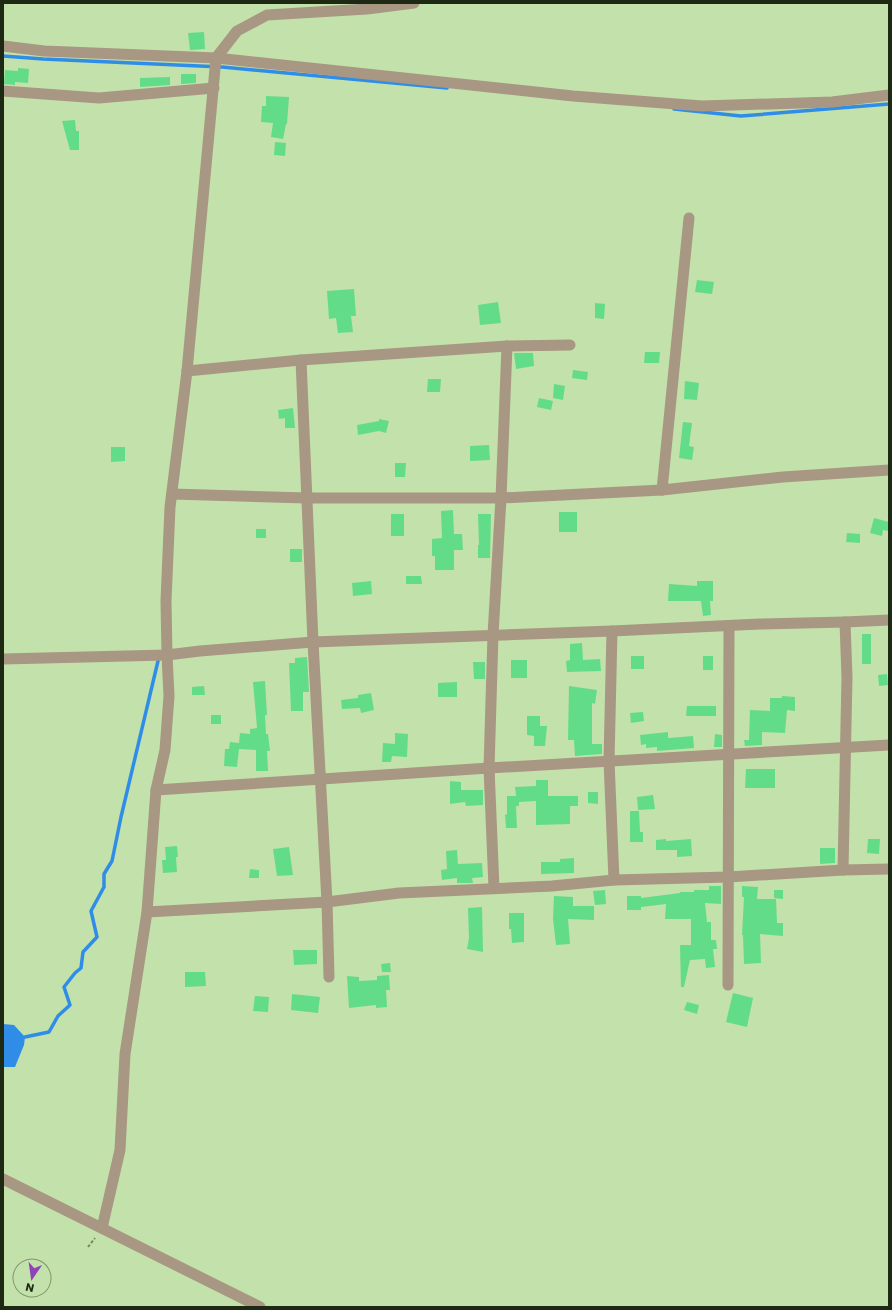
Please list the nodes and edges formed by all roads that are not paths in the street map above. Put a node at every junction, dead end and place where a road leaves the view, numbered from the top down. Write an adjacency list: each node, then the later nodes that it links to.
1 (414, 3): 3 (street)
2 (3, 46): 3 (street)
3 (216, 59): 4 (street); 6 (street)
4 (214, 88): 5 (street); 11 (street)
5 (3, 90)
6 (889, 95)
7 (689, 218): 13 (street)
8 (570, 345): 9 (street)
9 (507, 346): 10 (street); 16 (street)
10 (300, 360): 11 (street); 15 (street)
11 (187, 371): 14 (street)
12 (889, 470): 13 (street)
13 (662, 490): 16 (street)
14 (172, 494): 15 (street); 23 (street)
15 (307, 498): 16 (street); 22 (street)
16 (501, 498): 21 (street)
17 (889, 620): 18 (street)
18 (845, 622): 19 (street); 26 (street)
19 (729, 626): 20 (street); 27 (street)
20 (612, 631): 21 (street); 28 (street)
21 (493, 635): 22 (street); 29 (street)
22 (313, 642): 23 (street); 30 (street)
23 (167, 655): 24 (street); 31 (street)
24 (3, 659)
25 (889, 745): 26 (street)
26 (845, 747): 27 (street); 33 (street)
27 (728, 754): 28 (street); 34 (street)
28 (609, 761): 29 (street); 35 (street)
29 (490, 768): 30 (street); 36 (street)
30 (321, 780): 31 (street); 37 (street)
31 (156, 790): 38 (street)
32 (889, 869): 33 (street)
33 (843, 870): 34 (street)
34 (728, 876): 35 (street); 40 (street)
35 (614, 880): 36 (street)
36 (494, 888): 37 (street)
37 (327, 902): 38 (street); 39 (street)
38 (147, 912): 42 (street)
39 (329, 977)
40 (728, 985)
41 (3, 1179): 42 (street)
42 (102, 1228): 43 (street)
43 (260, 1307)

